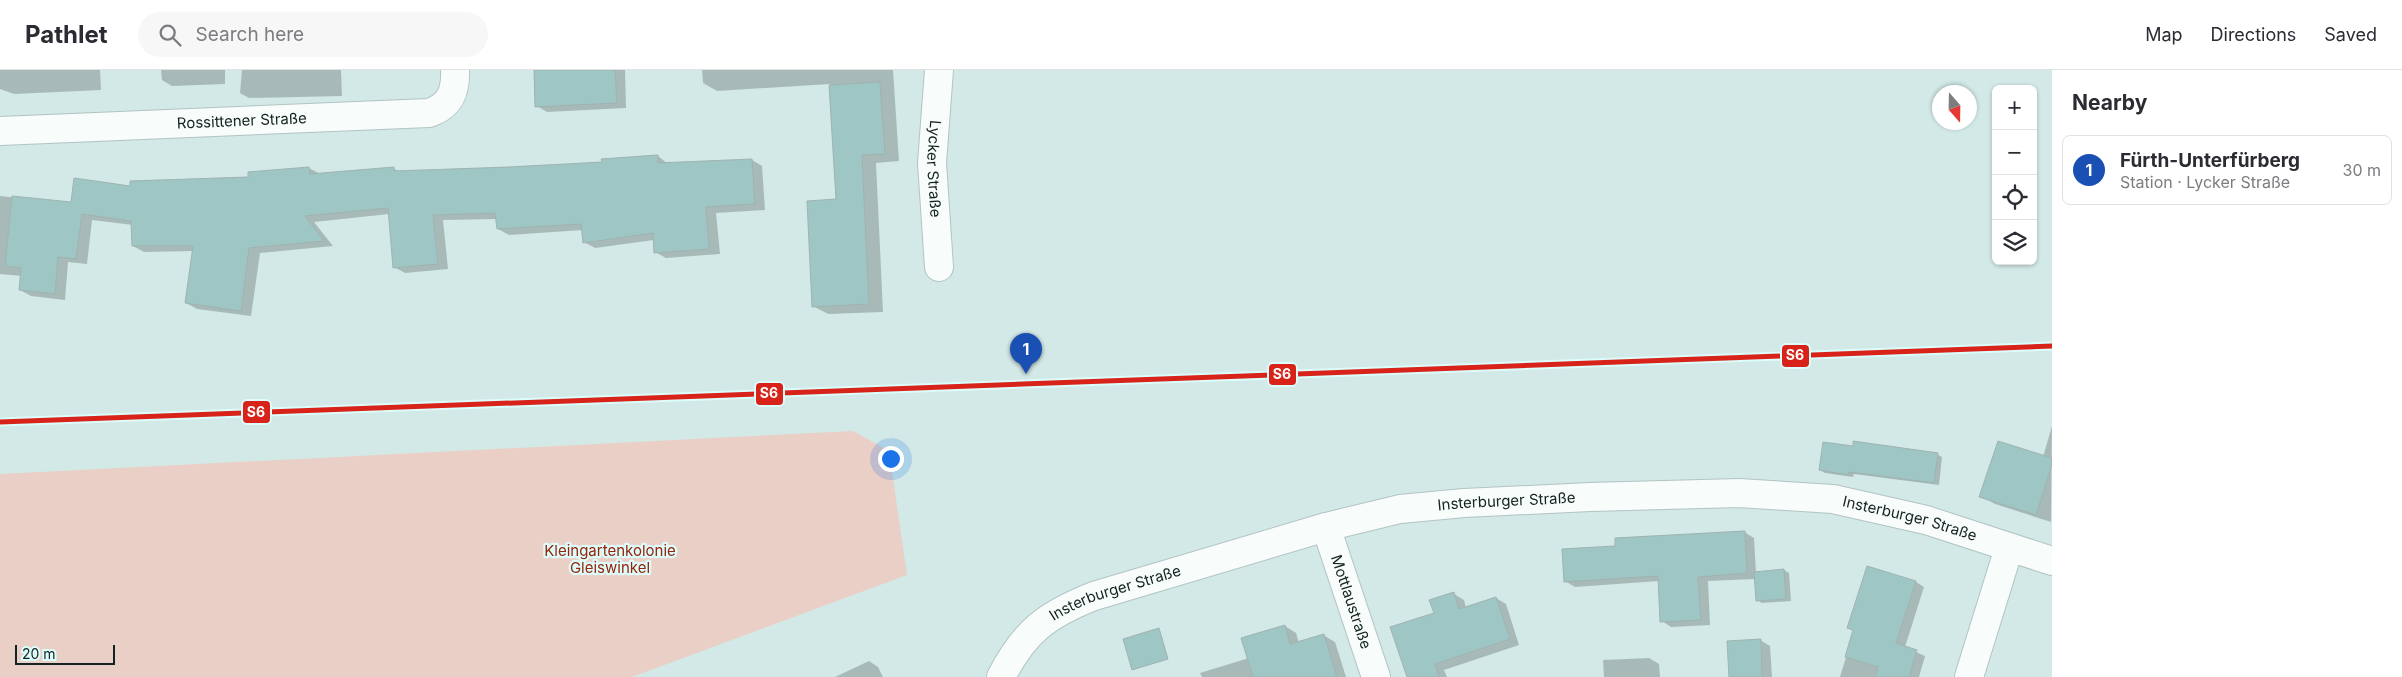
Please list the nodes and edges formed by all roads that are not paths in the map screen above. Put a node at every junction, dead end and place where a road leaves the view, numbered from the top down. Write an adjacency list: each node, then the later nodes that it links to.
1 (455, 70): 3 (street, Rossittener Straße)
2 (939, 70): 4 (street, Lycker Straße)
3 (0, 131)
4 (939, 267)
5 (1326, 527): 6 (street, Insterburger Straße); 8 (street, Insterburger Straße); 9 (street, Mottlaustraße)
6 (2009, 548): 7 (street, Insterburger Straße); 10 (street)
7 (2052, 561)
8 (1001, 677)
9 (1376, 677)
10 (1969, 677)

